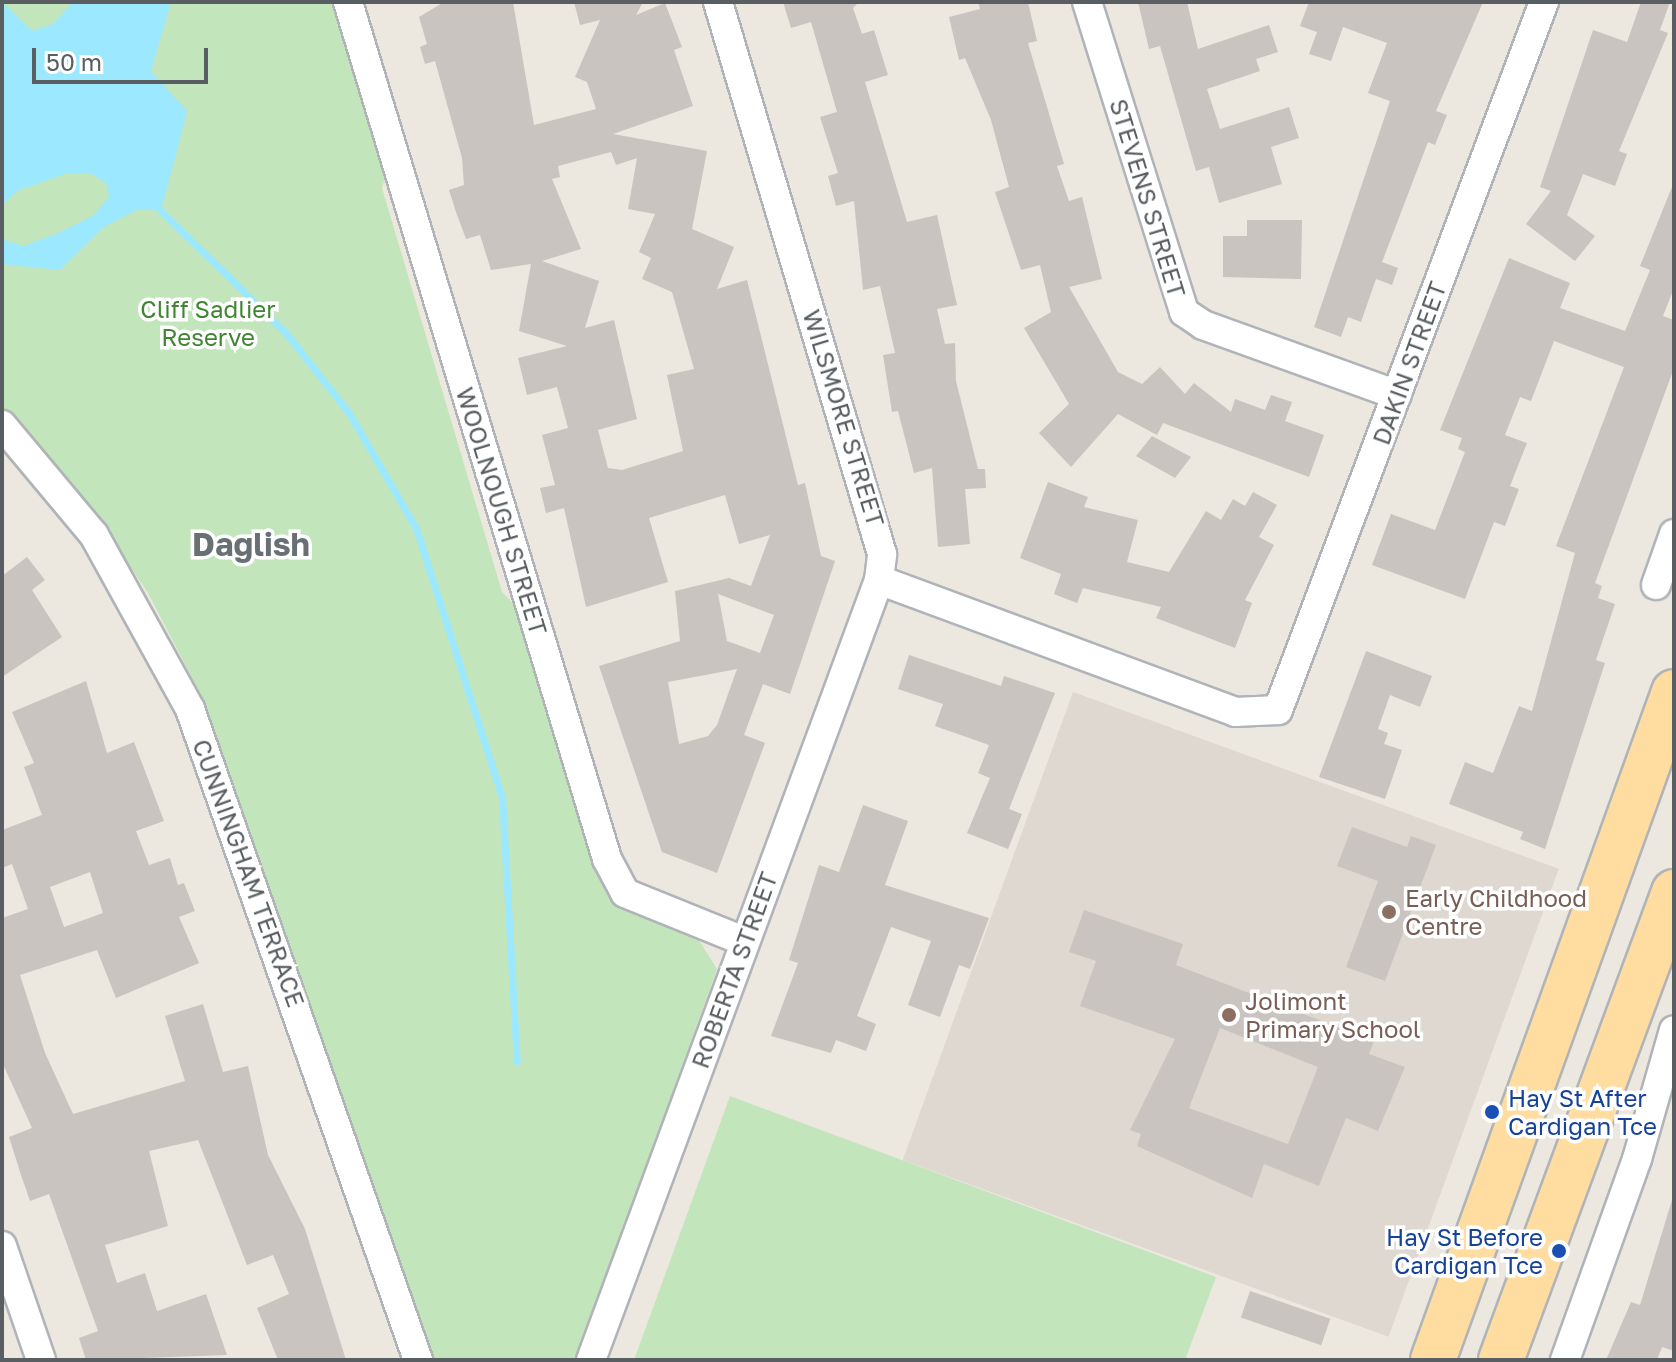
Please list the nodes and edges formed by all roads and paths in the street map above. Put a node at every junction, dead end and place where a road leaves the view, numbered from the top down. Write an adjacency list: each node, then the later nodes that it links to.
1 (348, 2): 12 (street, WOOLNOUGH STREET)
2 (718, 2): 8 (street, WILSMORE STREET)
3 (1087, 2): 5 (street, STEVENS STREET)
4 (1544, 2): 5 (street, DAKIN STREET)
5 (1397, 395): 8 (street, DAKIN STREET)
6 (2, 425): 18 (street, CUNNINGHAM TERRACE)
7 (1674, 534): 9 (street)
8 (879, 580): 12 (street, ROBERTA STREET)
9 (1656, 585)
10 (1674, 692): 20 (main road)
11 (1674, 892): 21 (main road)
12 (744, 941): 19 (street, ROBERTA STREET)
13 (1674, 1030): 14 (street)
14 (1664, 1100): 22 (street)
15 (2, 1246): 16 (street)
16 (9, 1292): 17 (street)
17 (41, 1360)
18 (418, 1360)
19 (591, 1360)
20 (1433, 1360)
21 (1501, 1360)
22 (1565, 1360)

